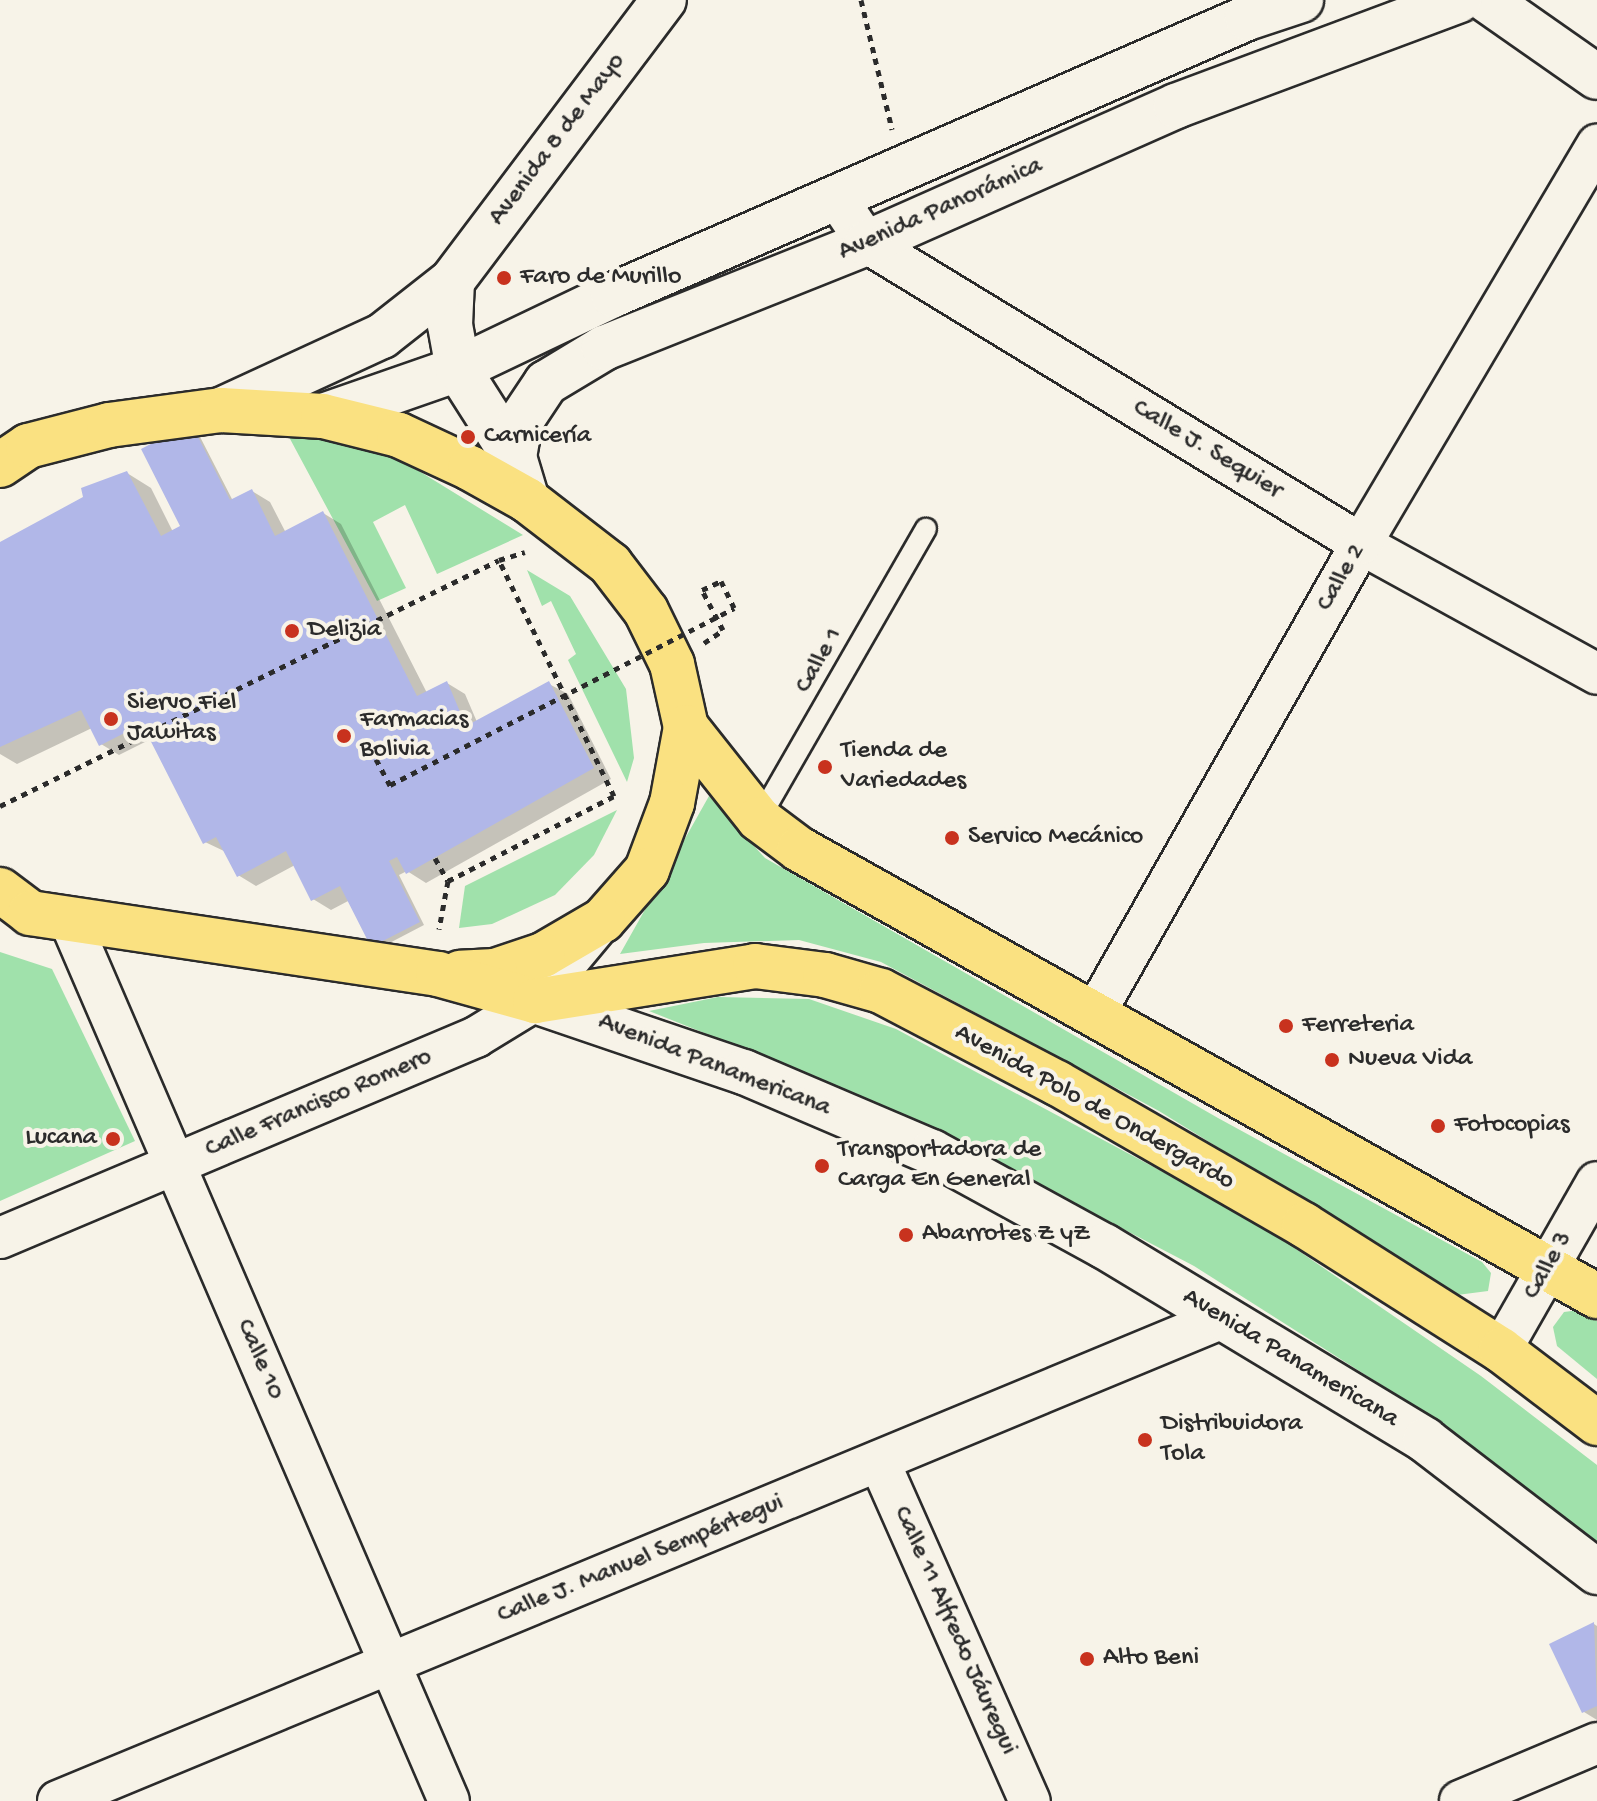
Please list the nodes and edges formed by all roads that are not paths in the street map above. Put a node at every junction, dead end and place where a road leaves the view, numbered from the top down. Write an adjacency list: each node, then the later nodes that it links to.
1 (664, 0): 9 (main road, Avenida 8 de Mayo)
2 (1301, 0): 7 (main road, Avenida Panorámica)
3 (1459, 0): 8 (main road, Avenida Panorámica)
4 (1487, 0): 5 (main road)
5 (1597, 77)
6 (1597, 145): 17 (street, Calle 2)
7 (838, 200): 8 (street, Calle J. Sequier); 10 (main road, Avenida Panorámica)
8 (867, 243): 14 (main road, Avenida Panorámica); 17 (street, Calle J. Sequier)
9 (452, 281): 10 (main road); 11 (main road, Avenida 8 de Mayo)
10 (458, 369): 12 (main road, Avenida Panorámica); 14 (main road)
11 (221, 410): 12 (main road); 13 (main road)
12 (323, 416): 15 (main road)
13 (9, 454)
14 (514, 457): 15 (main road, Avenida Panorámica)
15 (527, 500): 19 (main road)
16 (926, 529): 20 (lane, Calle 1)
17 (1361, 544): 18 (street, Calle J. Sequier); 25 (street, Calle 2)
18 (1597, 674)
19 (686, 727): 20 (main road); 22 (main road)
20 (759, 819): 25 (main road)
21 (25, 909): 23 (main road, Avenida Panamericana); 26 (street, Calle 10)
22 (603, 920): 23 (main road); 24 (street, Calle Francisco Romero)
23 (438, 974): 24 (main road, Avenida Panamericana)
24 (535, 1001): 26 (street, Calle Francisco Romero); 31 (main road, Avenida Panamericana); 32 (main road, Avenida Polo de Ondergardo)
25 (1094, 1015): 29 (main road)
26 (175, 1165): 28 (street, Calle Francisco Romero); 36 (street, Calle 10)
27 (1597, 1182): 29 (street, Calle 3)
28 (0, 1238)
29 (1548, 1269): 30 (main road); 32 (street, Calle 3)
30 (1597, 1296)
31 (1223, 1318): 34 (street, Calle J. Manuel Sempértegui); 35 (main road, Avenida Panamericana)
32 (1501, 1350): 33 (main road, Avenida Polo de Ondergardo)
33 (1597, 1423)
34 (879, 1461): 36 (street, Calle J. Manuel Sempértegui); 40 (street, Calle 11 Alfredo Jáuregui)
35 (1597, 1572)
36 (390, 1664): 38 (street, Calle J. Manuel Sempértegui); 39 (street, Calle 10)
37 (1597, 1743): 41 (street)
38 (58, 1801)
39 (449, 1801)
40 (1030, 1801)
41 (1460, 1801)

